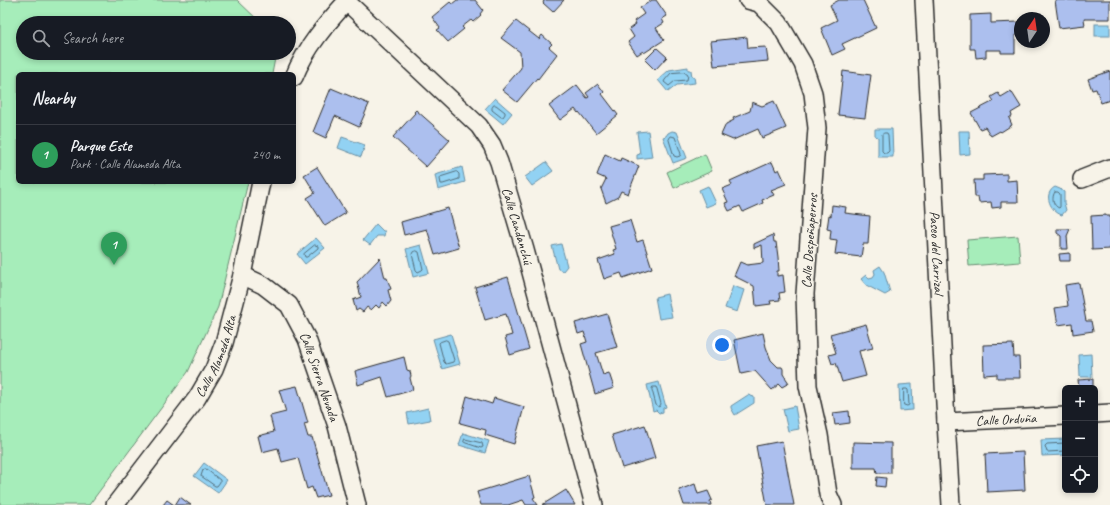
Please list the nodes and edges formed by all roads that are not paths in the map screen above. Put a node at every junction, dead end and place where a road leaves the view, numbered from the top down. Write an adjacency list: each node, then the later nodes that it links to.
1 (748, 0): 16 (street, Calle Despeñaperros)
2 (924, 0): 12 (street, Paseo del Carrizal)
3 (348, 1): 4 (street); 15 (street, Calle Candanchú)
4 (296, 72)
5 (1110, 168): 6 (street)
6 (1082, 179)
7 (261, 184): 8 (street, Calle Alameda Alta)
8 (242, 275): 13 (street, Calle Alameda Alta); 14 (street, Calle Sierra Nevada)
9 (1110, 413): 10 (street)
10 (1098, 414)
11 (1062, 416): 12 (street, Calle Orduña)
12 (946, 422): 17 (street, Paseo del Carrizal)
13 (115, 505)
14 (357, 505)
15 (594, 505)
16 (833, 505)
17 (951, 505)

